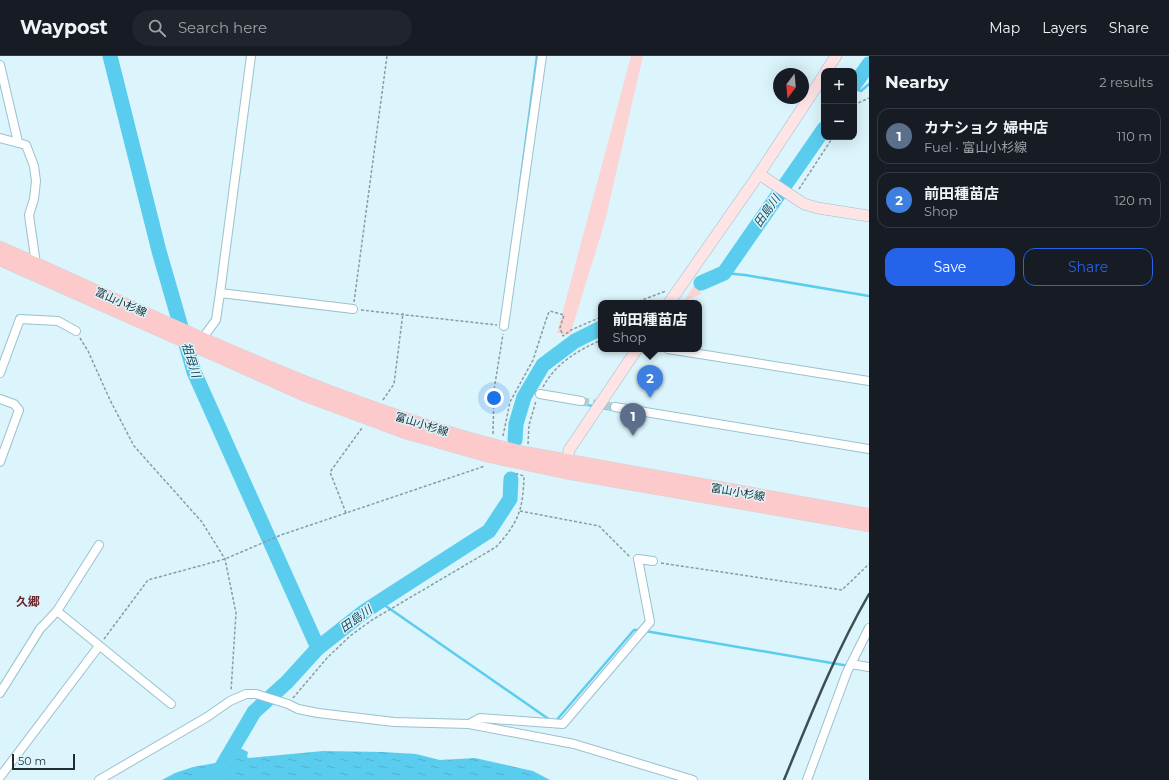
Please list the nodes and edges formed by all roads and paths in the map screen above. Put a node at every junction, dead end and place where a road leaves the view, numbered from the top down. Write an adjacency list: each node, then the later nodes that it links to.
1 (251, 56): 19 (street)
2 (387, 56): 22 (path)
3 (542, 56): 25 (street)
4 (836, 56): 6 (street)
5 (0, 65): 12 (street)
6 (828, 68)
7 (821, 80): 13 (street)
8 (869, 98): 9 (path)
9 (856, 104)
10 (0, 138): 12 (street)
11 (831, 140): 14 (path)
12 (18, 142): 18 (street)
13 (759, 174): 14 (street); 21 (street)
14 (791, 197): 15 (street)
15 (869, 216)
16 (0, 248): 18 (main road, 富山小杉線)
17 (0, 259): 27 (main road, 富山小杉線)
18 (36, 264): 27 (main road, 富山小杉線)
19 (220, 293): 22 (street); 27 (street)
20 (642, 300): 21 (path)
21 (671, 300)
22 (353, 309): 23 (path)
23 (403, 313): 25 (path); 35 (path)
24 (598, 318): 38 (path)
25 (504, 326): 38 (path)
26 (76, 331): 30 (street); 50 (path)
27 (198, 340): 38 (main road, 富山小杉線); 42 (main road, 富山小杉線)
28 (635, 352): 42 (street)
29 (687, 352): 31 (street)
30 (0, 373)
31 (869, 381)
32 (540, 394): 34 (street)
33 (0, 399): 40 (street)
34 (581, 401)
35 (382, 402)
36 (615, 407): 39 (street)
37 (365, 425): 45 (path)
38 (497, 447): 42 (main road, 富山小杉線)
39 (869, 449)
40 (0, 462)
41 (486, 466): 45 (path)
42 (566, 466): 46 (main road, 富山小杉線)
43 (509, 472): 44 (path)
44 (520, 511): 51 (path); 62 (path)
45 (346, 513): 50 (path)
46 (830, 513): 47 (main road, 富山小杉線); 48 (main road, 富山小杉線)
47 (869, 515)
48 (869, 525)
49 (99, 545): 54 (street)
50 (226, 559): 56 (path); 60 (path)
51 (638, 559): 52 (street); 63 (street)
52 (653, 561): 53 (path)
53 (869, 564)
54 (57, 611): 56 (street); 59 (street)
55 (869, 628): 57 (street)
56 (99, 646): 61 (street); 64 (street)
57 (851, 664): 58 (street); 67 (street)
58 (869, 667)
59 (0, 693)
60 (230, 701): 62 (street); 65 (street)
61 (171, 704)
62 (288, 704): 63 (street)
63 (469, 724): 66 (street)
64 (0, 777)
65 (100, 780)
66 (693, 780)
67 (807, 780)

